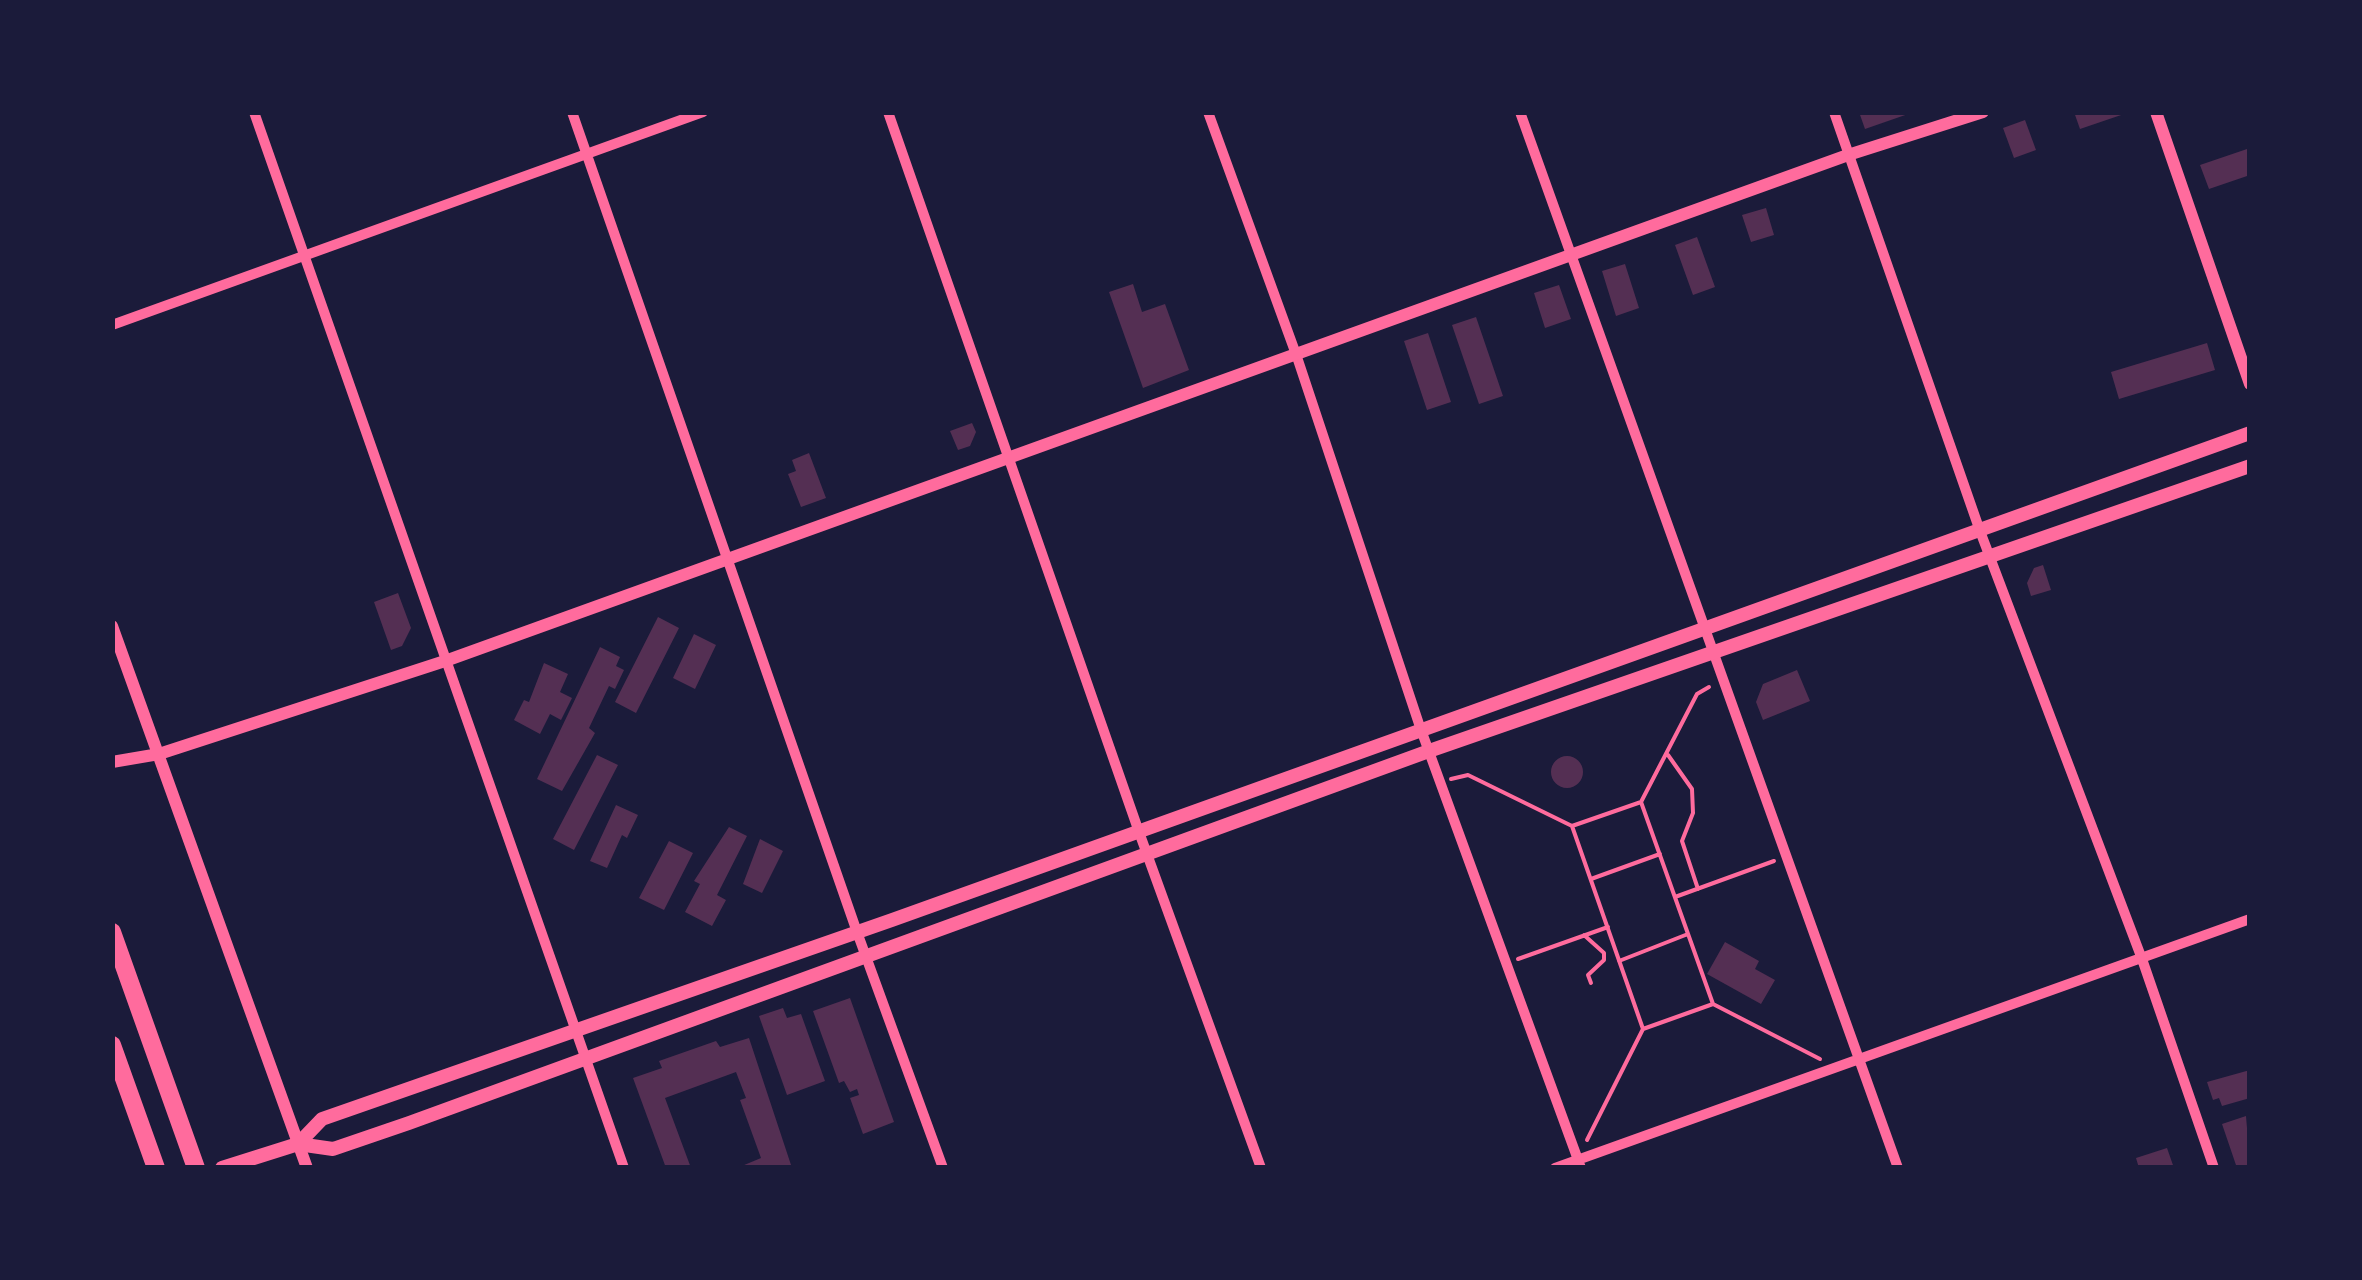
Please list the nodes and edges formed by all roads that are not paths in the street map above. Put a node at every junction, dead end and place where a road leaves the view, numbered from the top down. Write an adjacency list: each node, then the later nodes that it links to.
1 (254, 112): 12 (street)
2 (572, 112): 10 (street)
3 (703, 112): 10 (street)
4 (888, 112): 18 (street)
5 (1208, 112): 15 (street)
6 (1520, 112): 13 (street)
7 (1834, 112): 11 (street)
8 (1983, 112): 11 (street)
9 (2156, 112): 16 (street)
10 (587, 154): 12 (street); 21 (street)
11 (1848, 155): 13 (street); 20 (street)
12 (302, 255): 14 (street); 26 (street)
13 (1569, 258): 15 (street); 24 (street)
14 (112, 325)
15 (1297, 357): 18 (street); 27 (street)
16 (2250, 384)
17 (2250, 433): 20 (main road)
18 (1012, 458): 21 (street); 31 (street)
19 (2250, 466): 22 (main road)
20 (1980, 531): 22 (street); 24 (main road)
21 (729, 558): 26 (street); 35 (street)
22 (1991, 558): 25 (main road); 37 (street)
23 (112, 626): 29 (street)
24 (1704, 628): 25 (street); 27 (main road)
25 (1713, 653): 28 (main road); 41 (street)
26 (448, 660): 29 (street); 38 (street)
27 (1420, 727): 28 (street); 31 (main road)
28 (1430, 750): 32 (main road); 43 (street)
29 (159, 754): 30 (street); 42 (street)
30 (112, 762)
31 (1139, 832): 32 (street); 35 (main road)
32 (1148, 854): 36 (main road); 50 (street)
33 (2250, 920): 37 (street)
34 (112, 932): 45 (highway)
35 (856, 932): 36 (street); 38 (main road)
36 (866, 956): 40 (main road); 49 (street)
37 (2142, 959): 41 (street); 53 (street)
38 (574, 1028): 40 (street); 42 (main road)
39 (112, 1045): 44 (highway)
40 (585, 1057): 42 (main road); 48 (street)
41 (1861, 1062): 43 (street); 52 (street)
42 (298, 1144): 46 (main road); 47 (street)
43 (1579, 1163): 51 (street)
44 (155, 1164)
45 (196, 1168)
46 (222, 1168)
47 (306, 1168)
48 (624, 1168)
49 (944, 1168)
50 (1262, 1168)
51 (1555, 1168)
52 (1898, 1168)
53 (2214, 1168)

